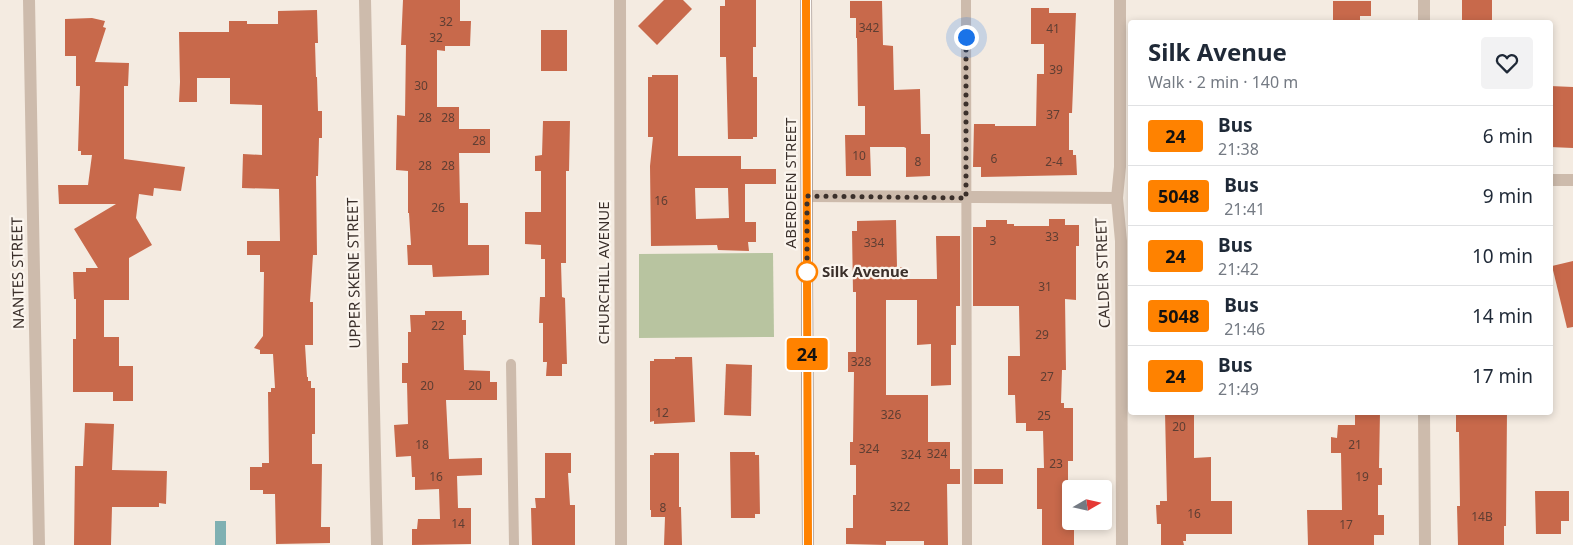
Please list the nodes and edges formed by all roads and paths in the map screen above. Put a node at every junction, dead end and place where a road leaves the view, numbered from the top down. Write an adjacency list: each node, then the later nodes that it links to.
1 (29, 0): 16 (street, NANTES STREET)
2 (365, 0): 17 (street, UPPER SKENE STREET)
3 (620, 0): 19 (street, CHURCHILL AVENUE)
4 (806, 0): 11 (main road, ABERDEEN STREET)
5 (966, 0): 12 (lane)
6 (1120, 0): 13 (street, CALDER STREET)
7 (1424, 0): 8 (street)
8 (1424, 20)
9 (1553, 180): 10 (street)
10 (1573, 180)
11 (807, 196): 12 (street); 20 (main road, ABERDEEN STREET)
12 (966, 198): 13 (street); 21 (lane)
13 (1117, 198): 22 (street, CALDER STREET)
14 (511, 364): 18 (lane)
15 (1424, 415): 23 (street)
16 (38, 545)
17 (377, 545)
18 (514, 545)
19 (621, 545)
20 (808, 545)
21 (966, 545)
22 (1122, 545)
23 (1425, 545)

